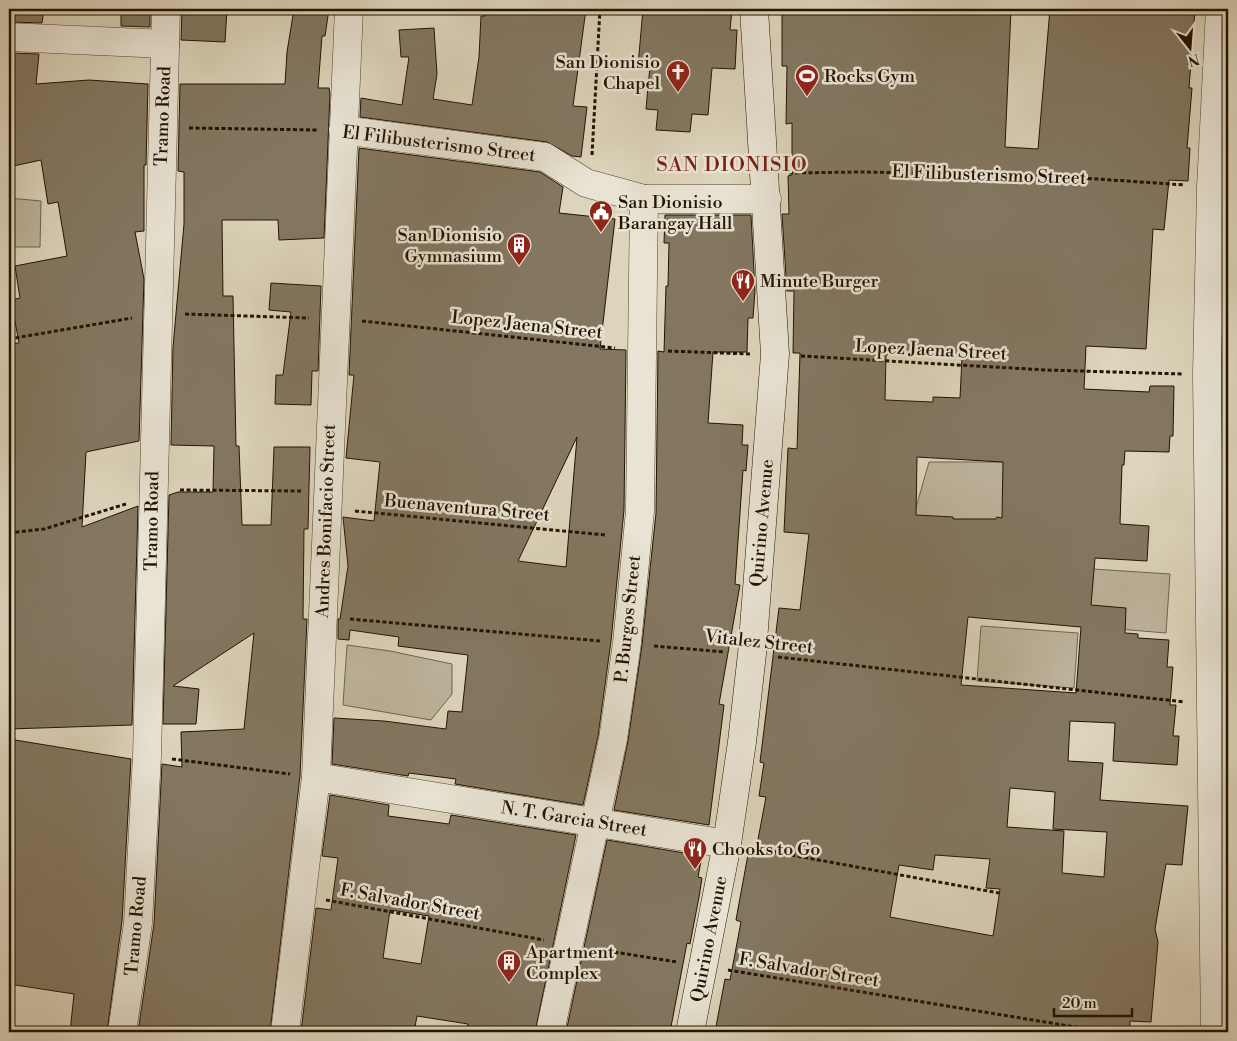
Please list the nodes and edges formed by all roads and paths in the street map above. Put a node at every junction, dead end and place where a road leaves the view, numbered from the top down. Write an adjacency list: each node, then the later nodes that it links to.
1 (166, 9): 7 (street, Tramo Road)
2 (349, 9): 9 (street, Andres Bonifacio Street)
3 (600, 9): 10 (path)
4 (754, 9): 11 (street, Quirino Avenue)
5 (1220, 9): 12 (street)
6 (9, 37): 7 (street)
7 (165, 44): 8 (street, Tramo Road)
8 (162, 128): 9 (path, El Filibusterismo Street); 14 (street, Tramo Road)
9 (343, 130): 10 (street, El Filibusterismo Street); 15 (street, Andres Bonifacio Street)
10 (591, 183): 13 (street, El Filibusterismo Street)
11 (767, 186): 12 (path, El Filibusterismo Street); 13 (street, El Filibusterismo Street); 18 (street, Quirino Avenue)
12 (1211, 188): 19 (street)
13 (644, 199): 17 (street, P. Burgos Street)
14 (158, 313): 15 (path, Lopez Jaena Street); 16 (path, Lopez Jaena Street); 20 (street, Tramo Road)
15 (334, 318): 17 (path, Lopez Jaena Street); 21 (street, Andres Bonifacio Street)
16 (9, 339)
17 (641, 350): 18 (path, Lopez Jaena Street); 25 (street, P. Burgos Street)
18 (775, 354): 19 (path, Lopez Jaena Street); 26 (street, Quirino Avenue)
19 (1207, 375): 41 (street)
20 (152, 496): 21 (path, Buenaventura Street); 22 (path, Buenaventura Street); 28 (street, Tramo Road)
21 (327, 500): 23 (path, Buenaventura Street); 24 (street, Andres Bonifacio Street)
22 (9, 532)
23 (605, 535)
24 (322, 617): 25 (path, Vitalez Street); 29 (street, Andres Bonifacio Street)
25 (627, 643): 26 (path, Vitalez Street); 30 (street, P. Burgos Street)
26 (752, 654): 27 (path, Vitalez Street); 31 (street, Quirino Avenue)
27 (1192, 703)
28 (147, 756): 29 (path); 36 (street, Tramo Road)
29 (316, 777): 30 (street, N. T. Garcia Street); 33 (street, Andres Bonifacio Street)
30 (594, 822): 31 (street, N. T. Garcia Street); 34 (street, P. Burgos Street)
31 (727, 844): 32 (path); 35 (street, Quirino Avenue)
32 (999, 893)
33 (301, 896): 34 (path, F. Salvador Street); 37 (street, Andres Bonifacio Street)
34 (568, 944): 35 (path, F. Salvador Street); 38 (street, P. Burgos Street)
35 (704, 966): 39 (street, Quirino Avenue); 40 (path, F. Salvador Street)
36 (122, 1032)
37 (285, 1032)
38 (550, 1032)
39 (690, 1032)
40 (1106, 1032)
41 (1215, 1032)

